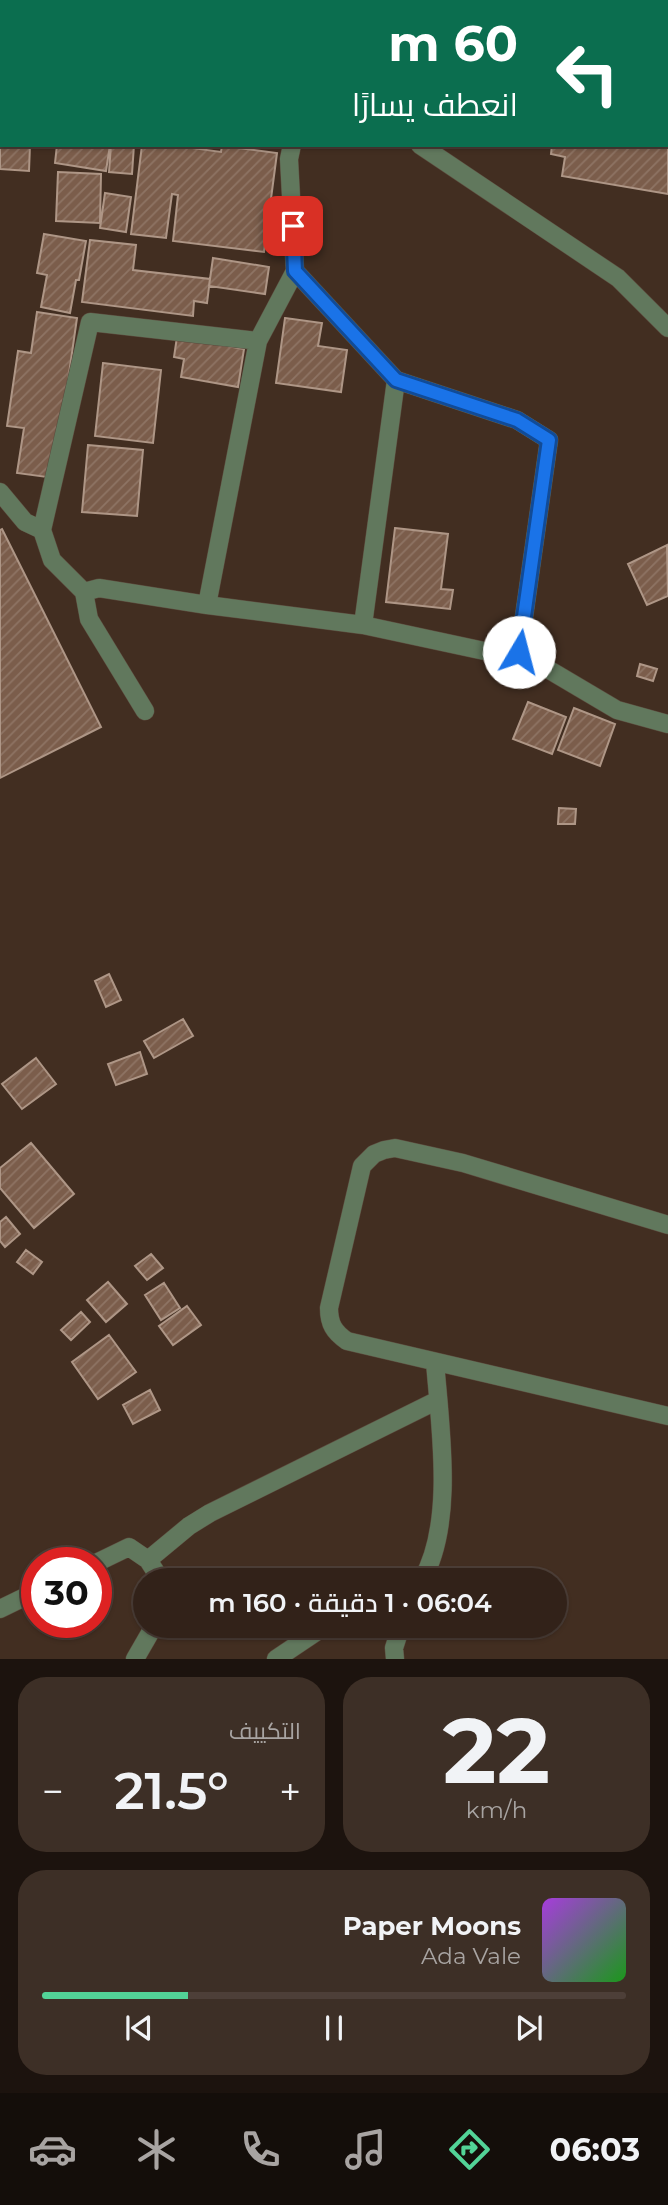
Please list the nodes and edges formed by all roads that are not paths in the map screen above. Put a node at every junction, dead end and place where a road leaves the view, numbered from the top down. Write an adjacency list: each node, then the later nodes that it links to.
1 (292, 147): 3 (street)
2 (423, 147): 4 (street)
3 (295, 271): 5 (street); 6 (street)
4 (668, 328)
5 (258, 341): 8 (street); 10 (street)
6 (396, 380): 11 (street); 12 (street)
7 (0, 492): 8 (street)
8 (42, 530): 9 (street)
9 (83, 592): 10 (street); 13 (street)
10 (207, 605): 11 (street)
11 (363, 625): 12 (street)
12 (519, 652): 14 (street)
13 (145, 711)
14 (668, 724)
15 (668, 1225): 16 (street)
16 (435, 1362): 17 (street); 18 (street)
17 (438, 1400): 20 (street); 22 (street)
18 (668, 1416)
19 (112, 1555): 20 (street)
20 (148, 1560): 21 (street)
21 (153, 1568)
22 (428, 1568)
23 (21, 1599): 24 (street)
24 (0, 1609)
25 (146, 1638): 28 (street)
26 (307, 1638): 29 (street)
27 (397, 1638): 30 (street)
28 (135, 1659)
29 (276, 1659)
30 (394, 1659)

